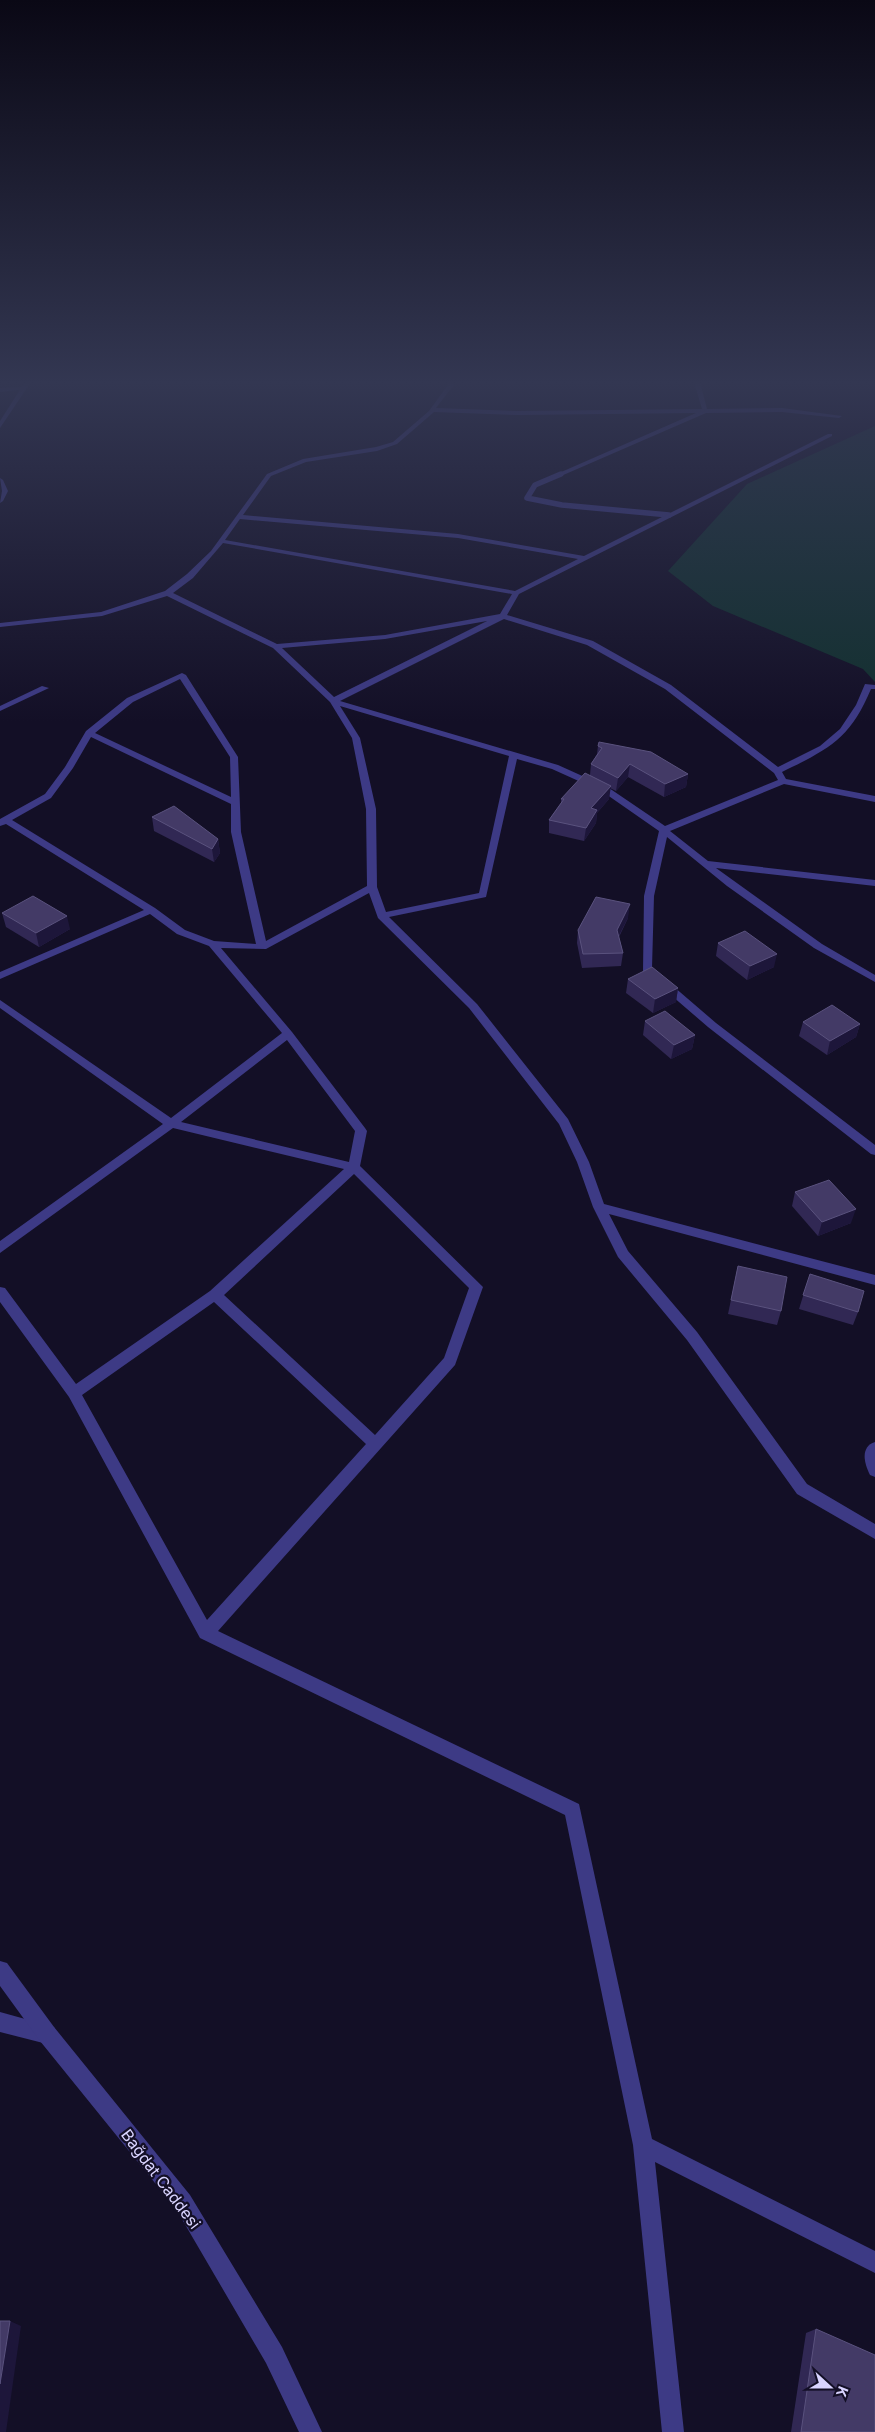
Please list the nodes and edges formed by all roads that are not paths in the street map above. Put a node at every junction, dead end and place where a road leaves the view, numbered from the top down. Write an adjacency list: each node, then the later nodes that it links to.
1 (255, 495): 5 (street)
2 (527, 495): 4 (lane)
3 (709, 495): 4 (street)
4 (669, 515): 7 (street)
5 (240, 517): 6 (street); 7 (street)
6 (222, 541): 8 (street); 9 (street)
7 (583, 558): 9 (street)
8 (168, 593): 11 (street); 12 (street)
9 (516, 593): 10 (street)
10 (503, 616): 12 (street); 15 (street); 19 (street)
11 (0, 626)
12 (276, 646): 15 (street)
13 (875, 687): 19 (street)
14 (45, 688): 16 (street)
15 (333, 701): 18 (street); 27 (street)
16 (0, 709)
17 (89, 733): 22 (street); 22 (street); 23 (street)
18 (514, 754): 24 (street); 29 (street)
19 (777, 770): 20 (street)
20 (783, 781): 21 (street); 24 (street)
21 (875, 798)
22 (235, 803): 31 (street)
23 (3, 821): 28 (street)
24 (664, 830): 25 (street); 37 (street)
25 (706, 864): 26 (street); 33 (street)
26 (875, 883)
27 (372, 887): 29 (street); 31 (street)
28 (151, 910): 30 (street); 32 (street)
29 (382, 916): 39 (street)
30 (213, 944): 31 (street); 35 (street)
31 (262, 947)
32 (0, 976)
33 (875, 979)
34 (0, 1003): 36 (street)
35 (288, 1034): 36 (street); 38 (street)
36 (171, 1124): 38 (street); 40 (street)
37 (875, 1150)
38 (354, 1167): 43 (street); 45 (street)
39 (599, 1207): 41 (street); 48 (street)
40 (0, 1248)
41 (875, 1280)
42 (0, 1292): 44 (street)
43 (214, 1295): 44 (street); 45 (street)
44 (74, 1394): 49 (street)
45 (375, 1444): 49 (street)
46 (875, 1448): 47 (street)
47 (875, 1471)
48 (875, 1532)
49 (206, 1633): 53 (street)
50 (0, 1970): 52 (street, Bağdat Caddesi)
51 (0, 2022): 52 (street)
52 (47, 2034): 55 (street, Bağdat Caddesi)
53 (643, 2145): 54 (street); 56 (street)
54 (875, 2262)
55 (311, 2432)
56 (673, 2432)

